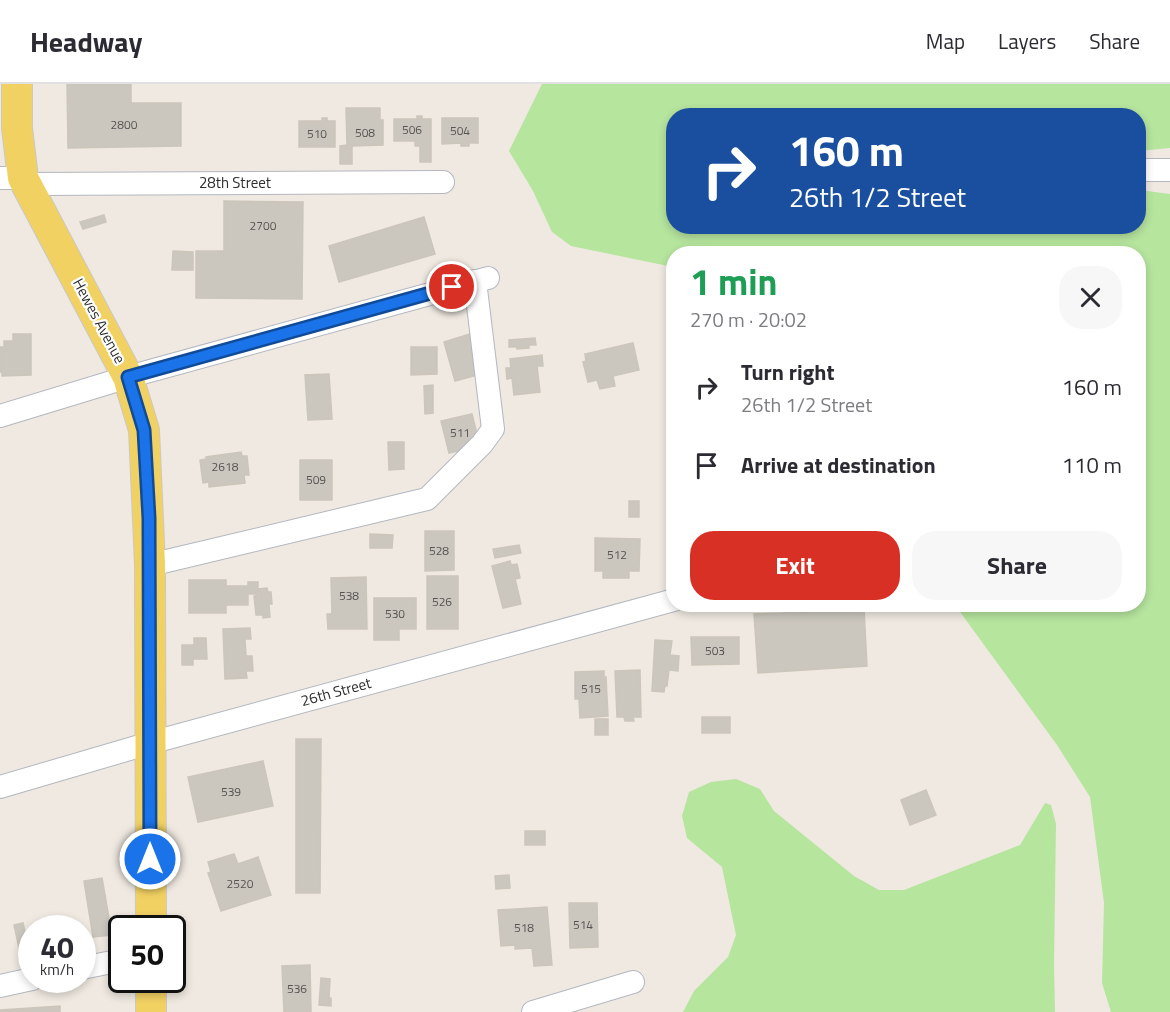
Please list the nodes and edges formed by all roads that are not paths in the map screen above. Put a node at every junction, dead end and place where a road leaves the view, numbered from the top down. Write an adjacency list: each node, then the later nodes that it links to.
1 (17, 84): 4 (main road, Hewes Avenue)
2 (1146, 170): 3 (street)
3 (1170, 170)
4 (16, 180): 5 (street, 28th Street); 6 (main road, Hewes Avenue)
5 (443, 182)
6 (128, 377): 7 (street); 8 (main road, Hewes Avenue); 8 (street)
7 (0, 416)
8 (150, 565): 10 (main road, Hewes Avenue)
9 (666, 602): 10 (street, 26th Street)
10 (150, 743): 11 (street, 26th Street); 12 (main road, Hewes Avenue)
11 (0, 787)
12 (151, 915)
13 (18, 982): 15 (street)
14 (633, 982): 18 (street)
15 (0, 986)
16 (151, 993): 17 (main road)
17 (151, 1012)
18 (533, 1012)

